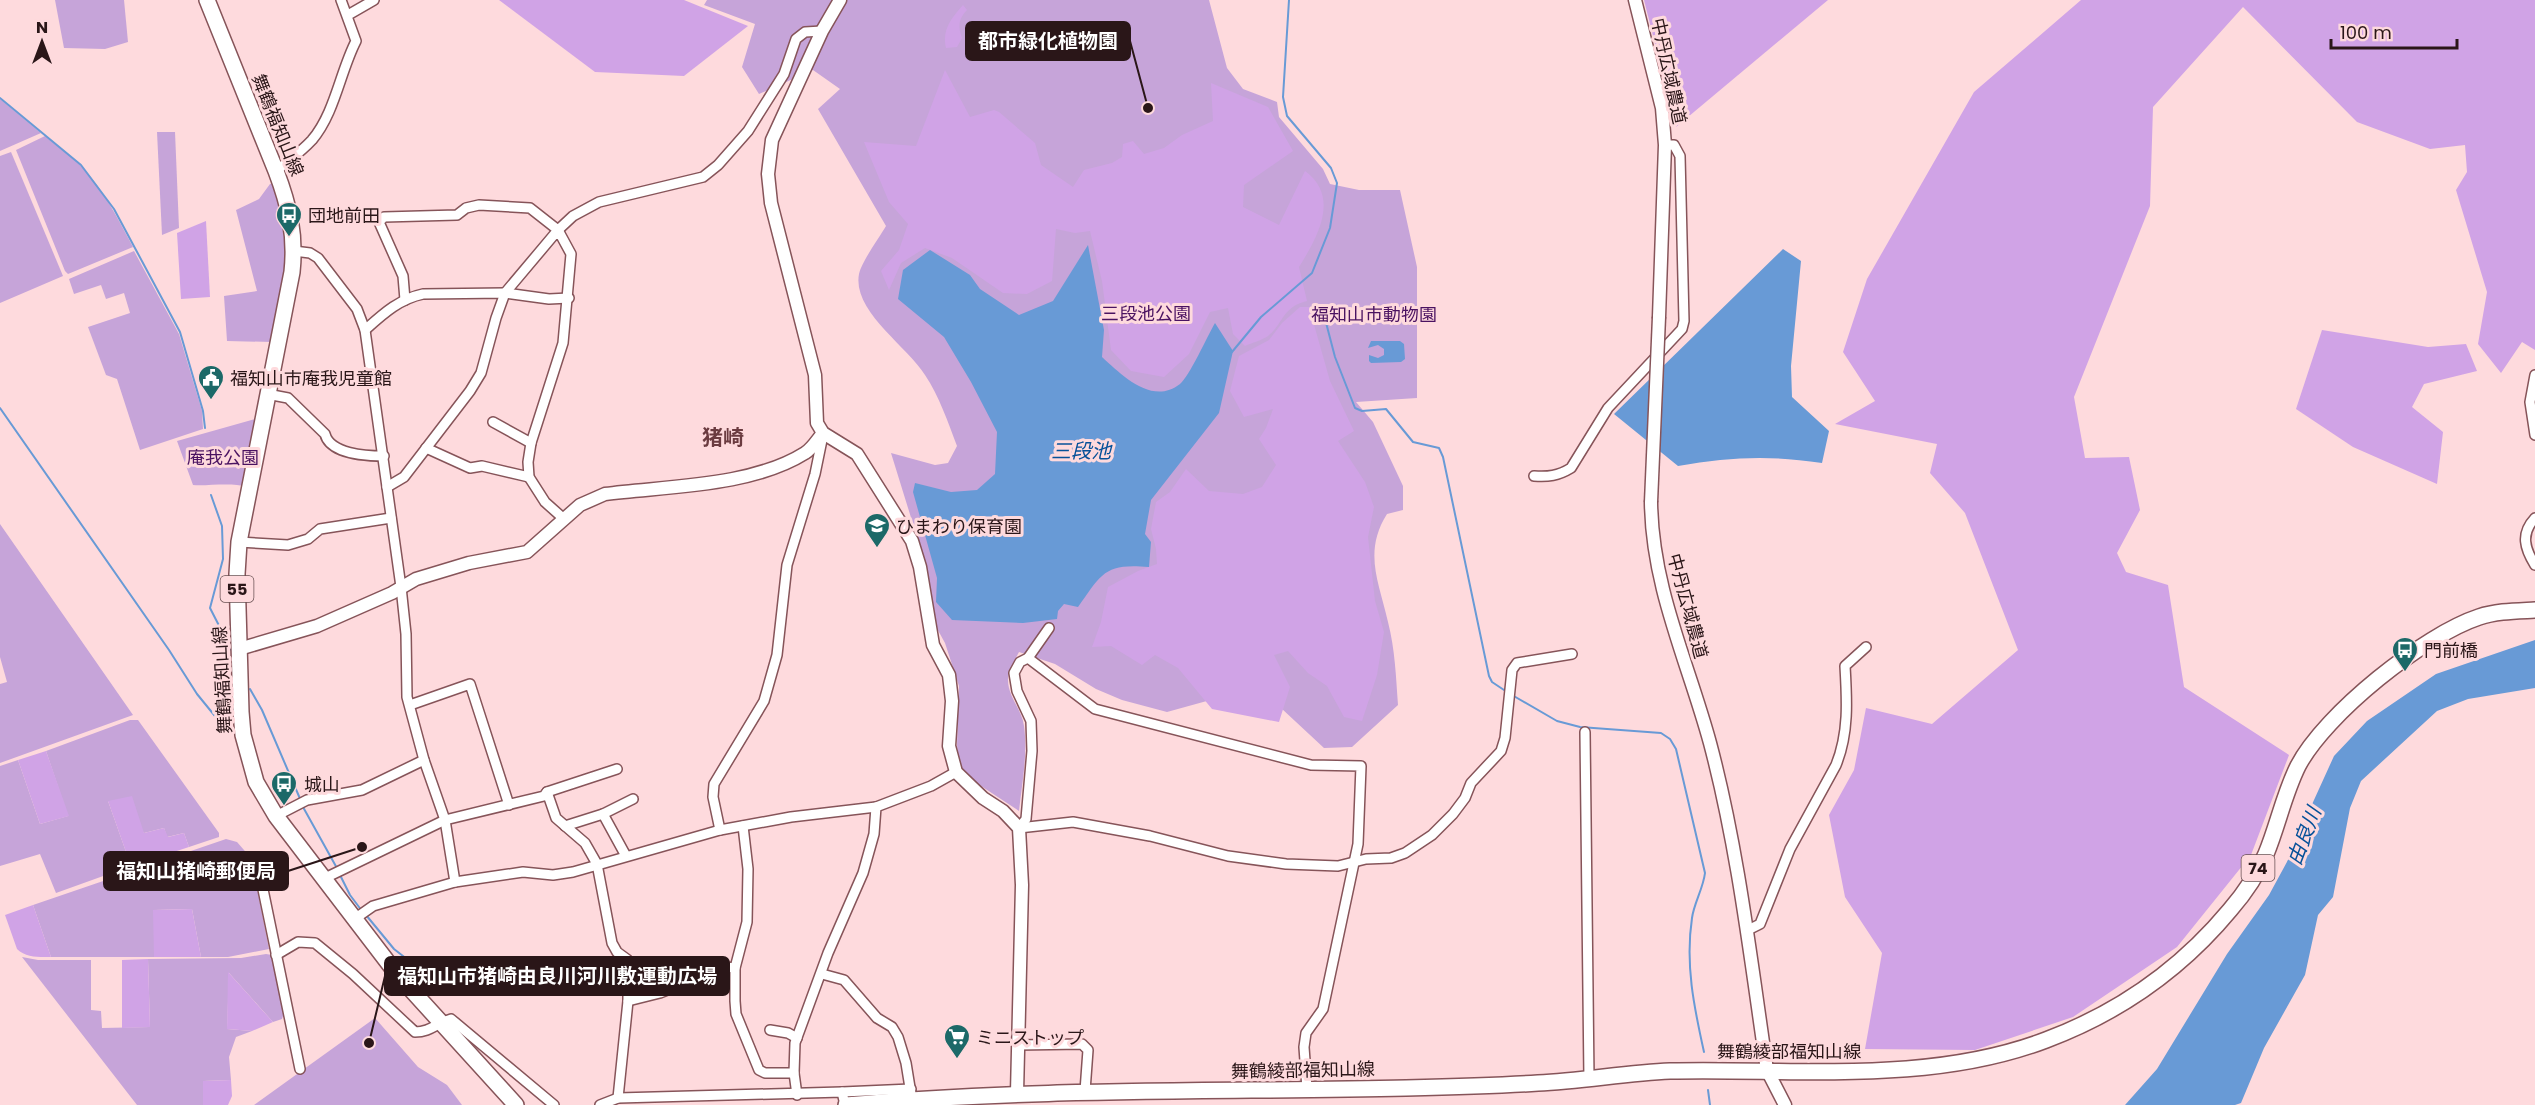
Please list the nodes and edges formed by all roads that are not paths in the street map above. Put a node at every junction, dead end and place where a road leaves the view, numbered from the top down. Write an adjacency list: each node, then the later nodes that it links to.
1 (207, 0): 9 (main road, 舞鶴福知山線 / 55)
2 (341, 0): 6 (street)
3 (374, 0): 6 (street)
4 (840, 0): 7 (street)
5 (1635, 0): 8 (street, 中丹広域農道)
6 (348, 15): 9 (street)
7 (822, 31): 10 (street); 19 (street)
8 (1665, 145): 24 (street); 62 (street, 中丹広域農道, bridge)
9 (276, 171): 11 (main road, 舞鶴福知山線 / 55)
10 (558, 230): 12 (street); 13 (street); 14 (street)
11 (294, 250): 15 (street); 17 (main road, 舞鶴福知山線 / 55)
12 (505, 293): 13 (street); 14 (street); 22 (street)
13 (569, 298): 21 (street)
14 (405, 300): 15 (street)
15 (365, 330): 23 (street)
16 (2535, 375): 20 (street)
17 (267, 394): 23 (street); 30 (main road, 舞鶴福知山線 / 55)
18 (493, 422): 21 (street)
19 (824, 433): 29 (street); 43 (street); 54 (street)
20 (2535, 435)
21 (531, 443): 25 (street)
22 (426, 448): 25 (street); 26 (street)
23 (384, 456): 26 (street)
24 (1534, 476)
25 (529, 477): 29 (street)
26 (387, 487): 27 (street)
27 (391, 518): 30 (street); 32 (street)
28 (2535, 518): 31 (street)
29 (564, 519): 32 (street)
30 (239, 542): 36 (main road, 舞鶴福知山線 / 55)
31 (2535, 566)
32 (401, 587): 36 (street); 39 (street)
33 (2535, 610): 72 (main road, 舞鶴綾部福知山線 / 74)
34 (1049, 628): 38 (street)
35 (1866, 647): 62 (street)
36 (239, 649): 49 (main road, 舞鶴福知山線 / 55)
37 (1572, 654): 56 (street)
38 (1028, 658): 53 (street); 56 (street)
39 (410, 705): 41 (street); 46 (street)
40 (1585, 732): 74 (street)
41 (423, 760): 49 (street); 50 (street)
42 (617, 769): 44 (street)
43 (956, 772): 47 (street); 53 (street)
44 (547, 792): 46 (street); 51 (street)
45 (633, 799): 48 (street)
46 (509, 805): 50 (street)
47 (876, 807): 52 (street); 65 (street)
48 (603, 814): 51 (street); 55 (street)
49 (276, 816): 59 (main road, 舞鶴福知山線 / 55)
50 (445, 820): 59 (street); 60 (street)
51 (565, 826): 57 (street)
52 (743, 826): 54 (street); 64 (street)
53 (1019, 828): 56 (street); 70 (street)
54 (720, 830): 55 (street)
55 (626, 856): 57 (street)
56 (1353, 862): 75 (street)
57 (597, 864): 60 (street); 66 (street)
58 (259, 870): 63 (street)
59 (323, 879): 61 (main road, 舞鶴福知山線 / 55)
60 (455, 882): 61 (street)
61 (353, 920): 67 (main road, 舞鶴福知山線 / 55)
62 (1746, 931): 72 (street, 中丹広域農道)
63 (276, 955): 67 (street); 71 (street)
64 (735, 968): 66 (street); 73 (street)
65 (822, 974): 69 (street); 79 (street)
66 (628, 1001): 80 (street)
67 (439, 1023): 82 (main road, 舞鶴福知山線 / 55); 83 (street)
68 (770, 1030): 69 (street)
69 (797, 1038): 73 (street)
70 (1018, 1045): 76 (street); 77 (street)
71 (300, 1069)
72 (1767, 1070): 74 (main road, 舞鶴綾部福知山線 / 74); 85 (street, 中丹広域農道)
73 (794, 1073): 78 (street)
74 (1589, 1079): 75 (main road, 舞鶴綾部福知山線 / 74)
75 (1307, 1089): 76 (main road, 舞鶴綾部福知山線 / 74)
76 (1085, 1091): 77 (main road, 舞鶴綾部福知山線 / 74)
77 (1017, 1093): 79 (main road, 舞鶴綾部福知山線 / 74)
78 (797, 1095): 80 (street); 81 (street)
79 (911, 1095): 81 (main road, 舞鶴綾部福知山線 / 74)
80 (618, 1098): 84 (street)
81 (844, 1101)
82 (516, 1105)
83 (554, 1105)
84 (600, 1105)
85 (1785, 1105)

